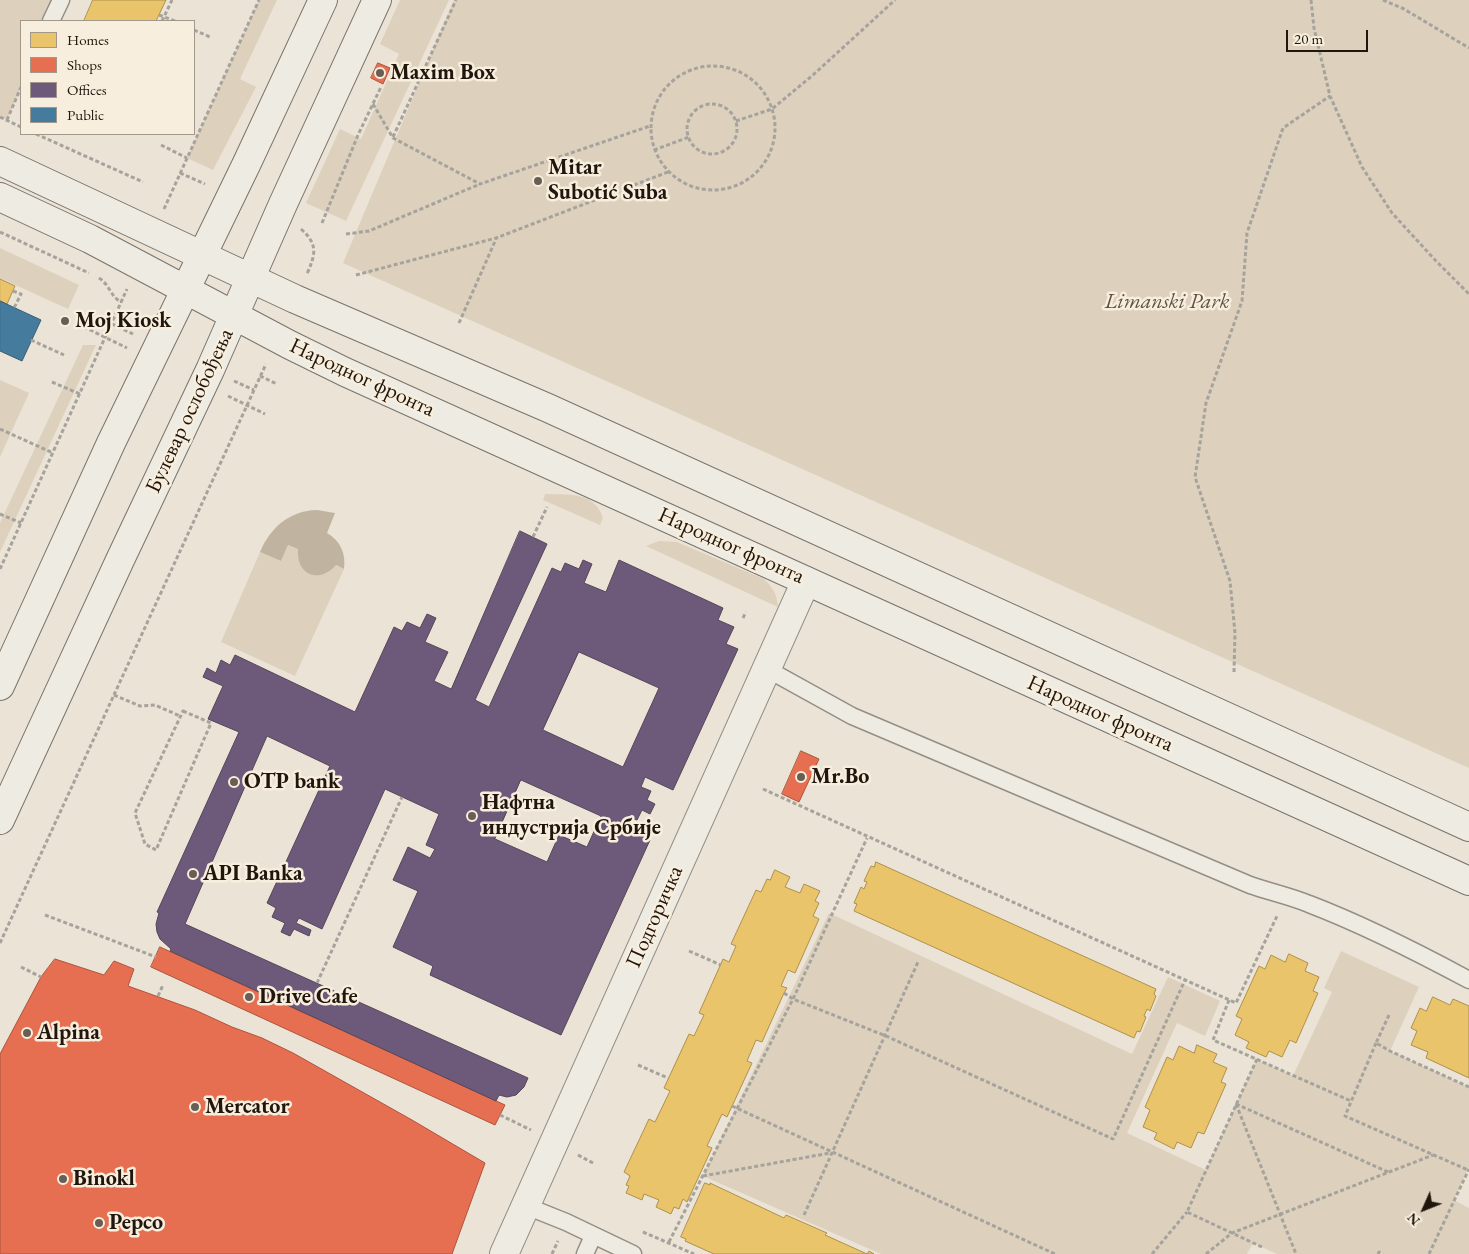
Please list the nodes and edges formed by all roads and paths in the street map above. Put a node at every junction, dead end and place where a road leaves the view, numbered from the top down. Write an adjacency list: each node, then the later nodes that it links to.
1 (61, 0): 12 (lane)
2 (172, 0): 11 (path)
3 (259, 0): 33 (path)
4 (323, 0): 44 (street)
5 (377, 0): 47 (street, Булевар ослобођења)
6 (456, 0): 30 (path)
7 (895, 0): 22 (path)
8 (1311, 0): 20 (path)
9 (1383, 0): 17 (path)
10 (159, 15): 11 (path)
11 (164, 16): 13 (path); 14 (path)
12 (51, 20)
13 (162, 20)
14 (173, 20)
15 (195, 30): 16 (path)
16 (210, 37)
17 (1469, 48)
18 (381, 87): 21 (path)
19 (20, 89): 24 (path)
20 (1330, 96): 50 (path); 71 (path)
21 (373, 104): 30 (path); 39 (path)
22 (772, 108): 25 (path); 27 (path); 35 (path)
23 (0, 117): 24 (path)
24 (7, 120): 26 (path)
25 (736, 121): 29 (path); 29 (path)
26 (20, 126)
27 (650, 126): 32 (path); 37 (path)
28 (38, 135): 36 (path)
29 (689, 137): 32 (path)
30 (393, 138): 37 (path)
31 (162, 145): 33 (path)
32 (654, 150): 35 (path)
33 (187, 158): 41 (path)
34 (0, 161): 41 (street, Народног фронта)
35 (668, 172): 43 (path)
36 (143, 182)
37 (480, 184): 42 (path)
38 (0, 197): 45 (street, Народног фронта)
39 (322, 223)
40 (0, 232): 51 (path)
41 (153, 233): 44 (street, Народног фронта)
42 (346, 234)
43 (496, 238): 46 (path); 54 (path)
44 (202, 256): 47 (street, Народног фронта); 48 (street)
45 (139, 264): 48 (street, Народног фронта); 51 (path)
46 (356, 275)
47 (251, 278): 53 (street, Булевар ослобођења); 78 (street, Народног фронта)
48 (185, 289): 53 (street, Народног фронта); 72 (street)
49 (13, 291): 52 (path)
50 (1469, 294)
51 (121, 302): 59 (path)
52 (14, 308)
53 (234, 316): 67 (street, Народног фронта); 77 (street, Булевар ослобођења)
54 (459, 323)
55 (31, 340): 56 (path)
56 (64, 355)
57 (52, 382): 59 (path)
58 (277, 384): 73 (path)
59 (80, 394): 61 (path)
60 (0, 429): 61 (path)
61 (53, 453): 64 (path)
62 (547, 507): 65 (path)
63 (0, 514): 64 (path)
64 (21, 523): 66 (path)
65 (533, 537)
66 (0, 569)
67 (806, 581): 70 (street, Подгоричка); 80 (street, Народног фронта)
68 (746, 612): 69 (path)
69 (743, 618)
70 (767, 669): 91 (lane); 114 (street, Подгоричка)
71 (1234, 672)
72 (0, 686)
73 (114, 695): 74 (path); 83 (path)
74 (180, 716): 74 (path)
75 (763, 789): 79 (path)
76 (402, 797): 92 (path)
77 (0, 820)
78 (1469, 827)
79 (867, 838): 90 (path); 96 (path)
80 (1469, 882)
81 (1279, 912): 97 (path)
82 (45, 915): 85 (path)
83 (0, 943)
84 (689, 951): 87 (path)
85 (156, 957)
86 (918, 962): 99 (path)
87 (721, 965)
88 (21, 967): 89 (path)
89 (41, 977)
90 (1185, 980): 97 (path); 99 (path)
91 (1469, 980)
92 (317, 984)
93 (163, 985): 95 (path)
94 (784, 993): 96 (path)
95 (158, 996)
96 (793, 998): 99 (path); 108 (path)
97 (1229, 1000): 101 (path)
98 (1389, 1015): 100 (path)
99 (886, 1036): 109 (path)
100 (1376, 1043): 104 (path); 105 (path)
101 (1257, 1059): 105 (path); 106 (path)
102 (638, 1065): 103 (path)
103 (668, 1078)
104 (1469, 1087)
105 (1351, 1101): 110 (path)
106 (1236, 1104): 112 (path); 115 (path); 116 (path)
107 (732, 1106): 108 (path)
108 (736, 1109): 109 (path); 113 (path)
109 (832, 1152): 113 (path); 117 (path); 125 (path)
110 (1433, 1155): 111 (path); 112 (path)
111 (1469, 1169): 131 (path)
112 (1388, 1172): 116 (path)
113 (703, 1176): 120 (path)
114 (526, 1206): 119 (lane); 122 (street, Подгоричка)
115 (1187, 1212): 118 (path); 126 (path)
116 (1280, 1214): 118 (path); 128 (path)
117 (804, 1215)
118 (1232, 1233): 121 (path); 127 (path)
119 (593, 1236): 123 (lane); 124 (lane)
120 (669, 1242)
121 (1262, 1247)
122 (504, 1254)
123 (585, 1254)
124 (633, 1254)
125 (1055, 1254)
126 (1152, 1254)
127 (1206, 1254)
128 (1296, 1254)
129 (1378, 1254): 130 (path)
130 (1383, 1254)
131 (1429, 1254)

